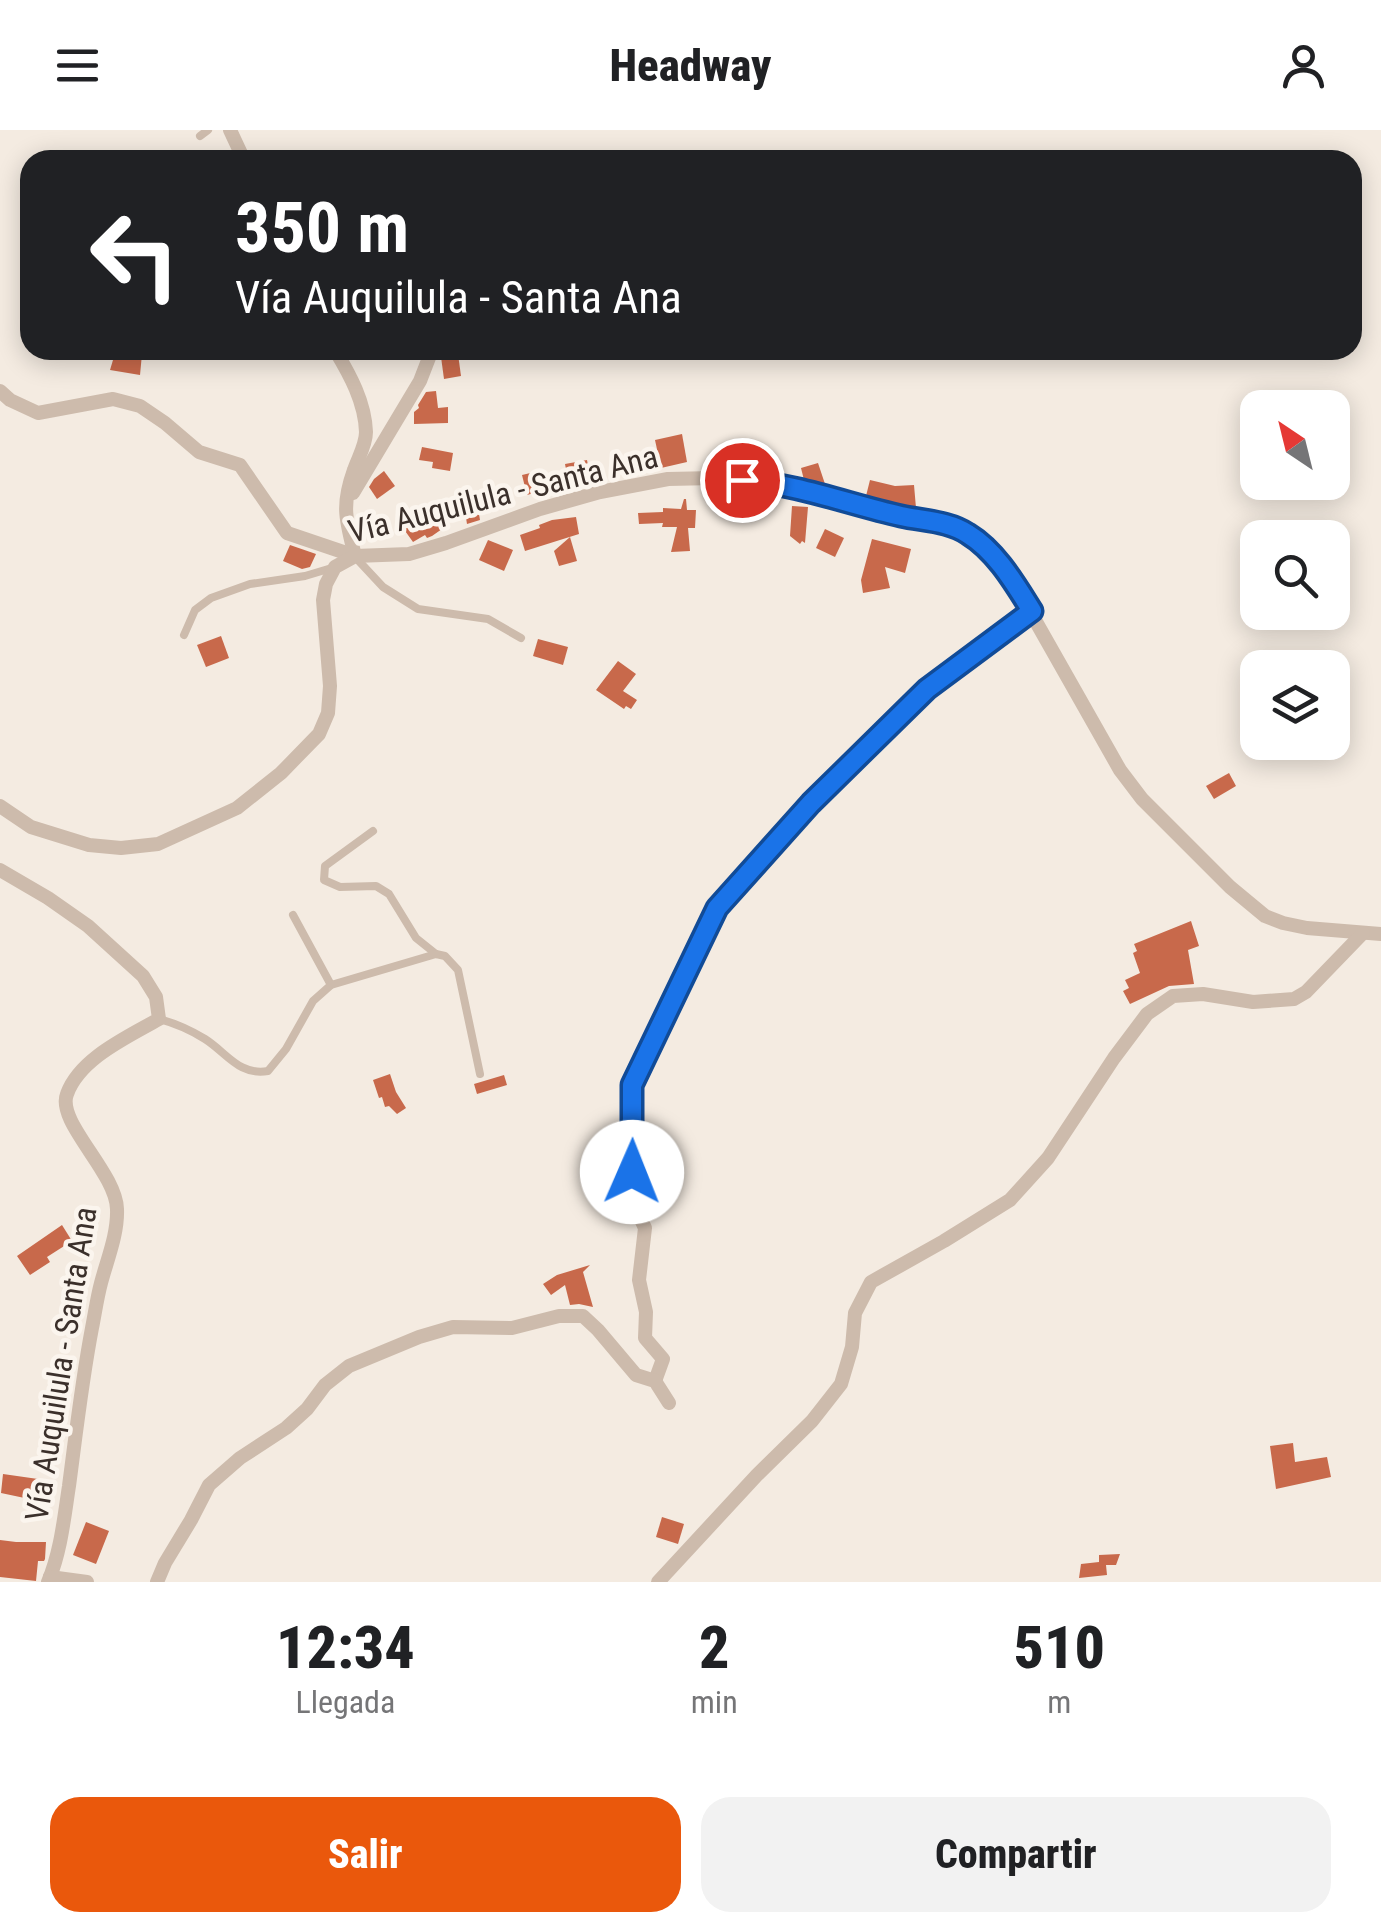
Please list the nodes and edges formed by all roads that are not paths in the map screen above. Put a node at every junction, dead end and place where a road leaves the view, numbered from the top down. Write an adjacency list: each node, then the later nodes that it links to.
1 (342, 360): 4 (street)
2 (428, 360): 4 (street)
3 (0, 392): 5 (street)
4 (345, 499): 5 (street)
5 (355, 556): 6 (street, Vía Auquilula - Santa Ana); 7 (street, Vía Auquilula - Santa Ana); 9 (lane)
6 (335, 567): 8 (lane); 10 (street, Vía Auquilula - Santa Ana)
7 (1032, 611): 14 (street, Vía Auquilula - Santa Ana); 20 (street)
8 (184, 635)
9 (521, 638)
10 (0, 806)
11 (374, 831): 16 (lane)
12 (0, 870): 18 (street)
13 (293, 915): 17 (lane)
14 (1363, 933): 15 (street, Vía Auquilula - Santa Ana); 25 (street)
15 (1381, 934)
16 (436, 954): 17 (lane); 19 (lane)
17 (332, 985): 18 (lane)
18 (159, 1019): 22 (street, Vía Auquilula - Santa Ana)
19 (480, 1074)
20 (655, 1382): 21 (street); 24 (street)
21 (669, 1403)
22 (49, 1580): 23 (street)
23 (87, 1582)
24 (157, 1582)
25 (658, 1582)

